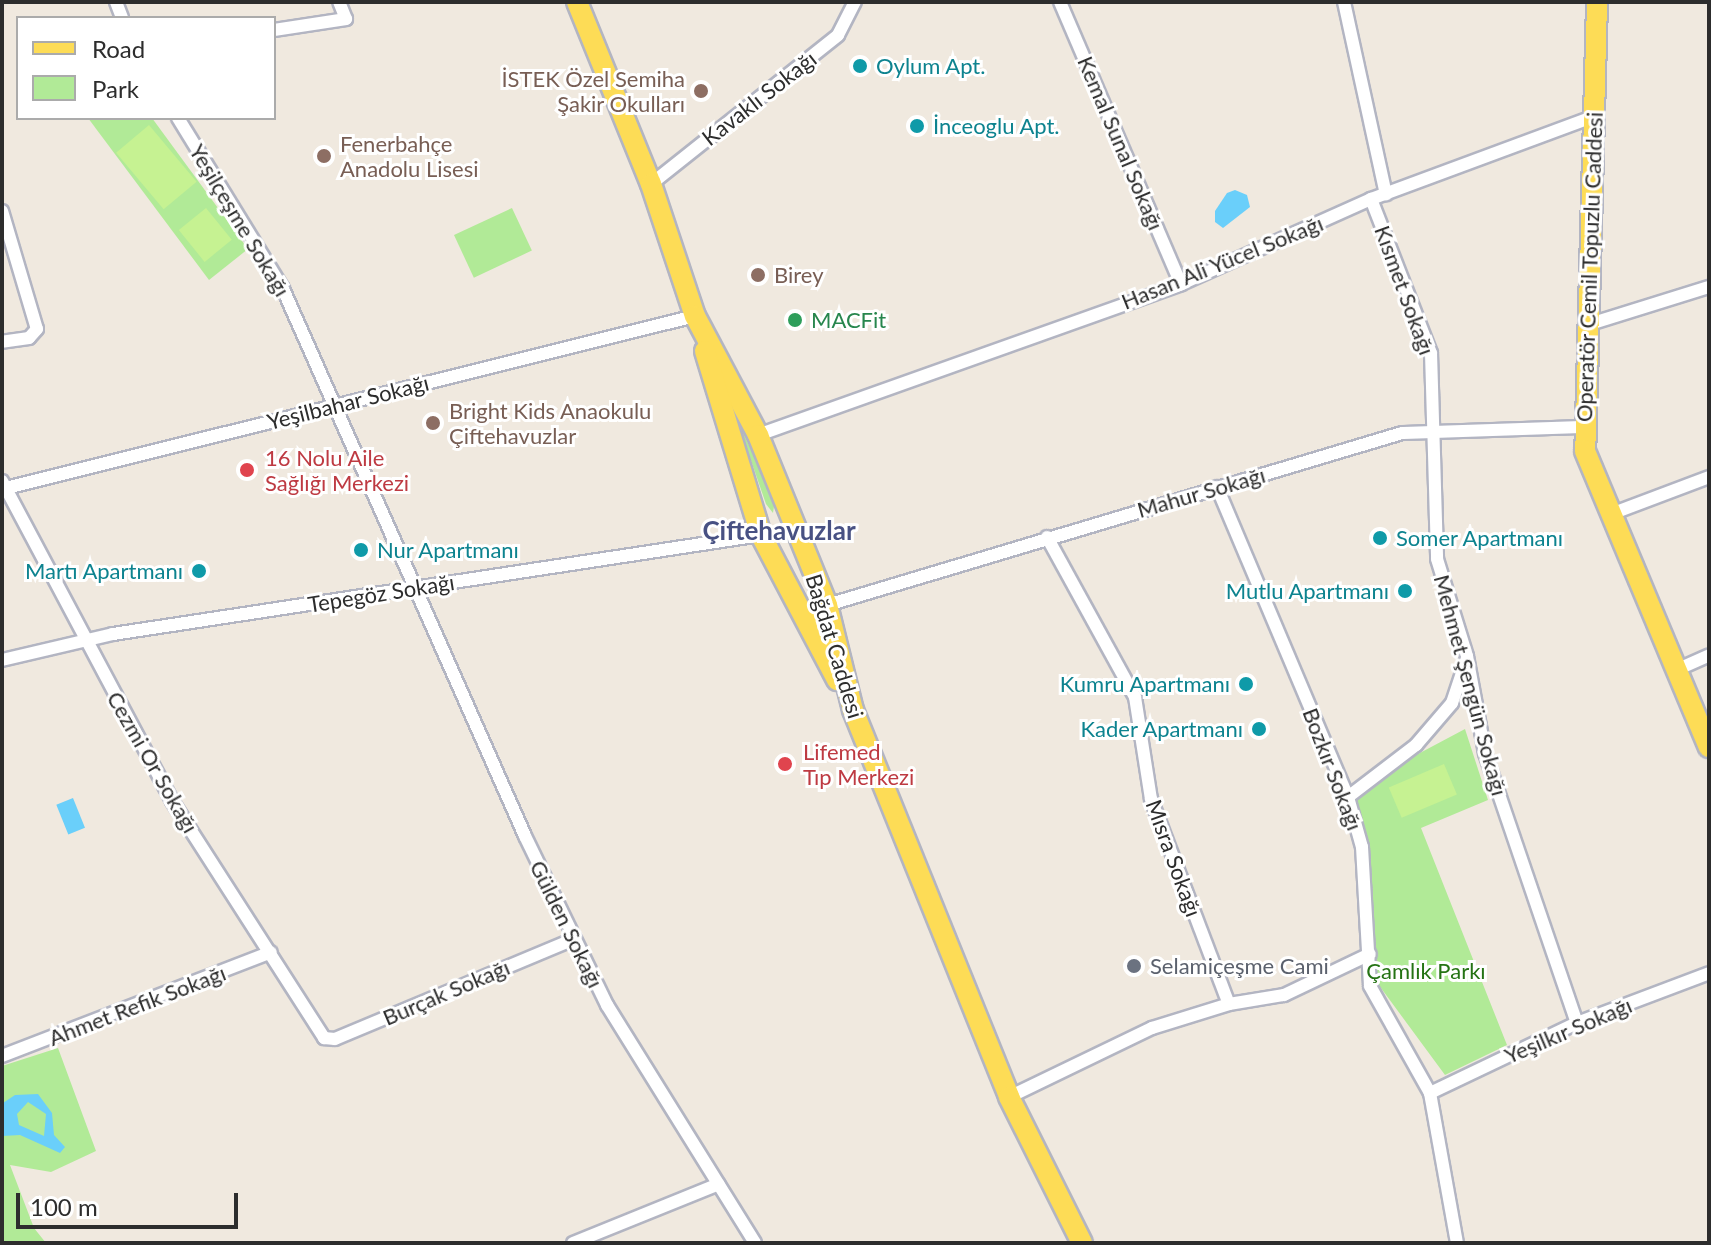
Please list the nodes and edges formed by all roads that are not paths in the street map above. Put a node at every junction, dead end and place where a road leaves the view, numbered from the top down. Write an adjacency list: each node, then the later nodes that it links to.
1 (339, 2): 7 (street)
2 (577, 2): 10 (main road, Bağdat Caddesi)
3 (855, 2): 10 (street, Kavaklı Sokağı)
4 (1060, 2): 14 (street, Kemal Sunal Sokağı)
5 (1344, 2): 11 (street)
6 (1597, 2): 8 (main road, Operatör Cemil Topuzlu Caddesi)
7 (276, 30)
8 (1593, 117): 11 (street, Hasan Ali Yücel Sokağı); 17 (main road, Operatör Cemil Topuzlu Caddesi)
9 (179, 120): 19 (street, Yeşilçeşme Sokağı)
10 (651, 184): 16 (main road, Bağdat Caddesi)
11 (1386, 194): 12 (street, Hasan Ali Yücel Sokağı)
12 (1371, 199): 14 (street, Hasan Ali Yücel Sokağı); 21 (street, Kısmet Sokağı)
13 (2, 211): 18 (street)
14 (1181, 284): 22 (street, Hasan Ali Yücel Sokağı)
15 (1709, 287): 17 (street)
16 (695, 316): 19 (street, Yeşilbahar Sokağı); 22 (main road, Bağdat Caddesi); 27 (main road)
17 (1590, 324): 20 (main road, Operatör Cemil Topuzlu Caddesi)
18 (2, 342)
19 (332, 405): 24 (street, Yeşilbahar Sokağı); 29 (street, Yeşilçeşme Sokağı)
20 (1583, 427): 21 (street, Mahur Sokağı); 26 (main road, Operatör Cemil Topuzlu Caddesi)
21 (1434, 431): 25 (street, Mahur Sokağı); 33 (street, Mehmet Şengün Sokağı)
22 (758, 435): 30 (main road, Bağdat Caddesi)
23 (1709, 477): 26 (street)
24 (3, 486): 31 (street, Cezmi Or Sokağı)
25 (1217, 487): 28 (street, Mahur Sokağı); 38 (street, Bozkır Sokağı)
26 (1611, 514): 35 (main road, Operatör Cemil Topuzlu Caddesi)
27 (761, 535): 29 (street, Tepegöz Sokağı); 36 (main road)
28 (1047, 537): 30 (street, Mahur Sokağı); 43 (street, Mısra Sokağı)
29 (415, 587): 31 (street, Tepegöz Sokağı); 39 (street, Gülden Sokağı)
30 (827, 605): 36 (main road, Bağdat Caddesi)
31 (85, 640): 34 (street, Tepegöz Sokağı); 40 (street, Cezmi Or Sokağı)
32 (1709, 655): 35 (street)
33 (1467, 656): 38 (street); 44 (street, Mehmet Şengün Sokağı)
34 (2, 660)
35 (1676, 670): 37 (main road, Operatör Cemil Topuzlu Caddesi)
36 (853, 710): 48 (main road, Bağdat Caddesi)
37 (1709, 747)
38 (1348, 797): 41 (street, Bozkır Sokağı)
39 (574, 939): 45 (street, Burçak Sokağı); 49 (street, Gülden Sokağı)
40 (271, 952): 45 (street, Cezmi Or Sokağı); 46 (street, Ahmet Refik Sokağı)
41 (1370, 954): 43 (street); 47 (street, Bozkır Sokağı)
42 (1709, 973): 44 (street, Yeşilkır Sokağı)
43 (1229, 1004): 48 (street)
44 (1577, 1023): 47 (street, Yeşilkır Sokağı)
45 (320, 1033)
46 (2, 1056)
47 (1430, 1093): 53 (street, Bozkır Sokağı)
48 (1009, 1097): 52 (main road, Bağdat Caddesi)
49 (719, 1184): 50 (street); 51 (street, Gülden Sokağı)
50 (573, 1243)
51 (755, 1243)
52 (1082, 1243)
53 (1457, 1243)

